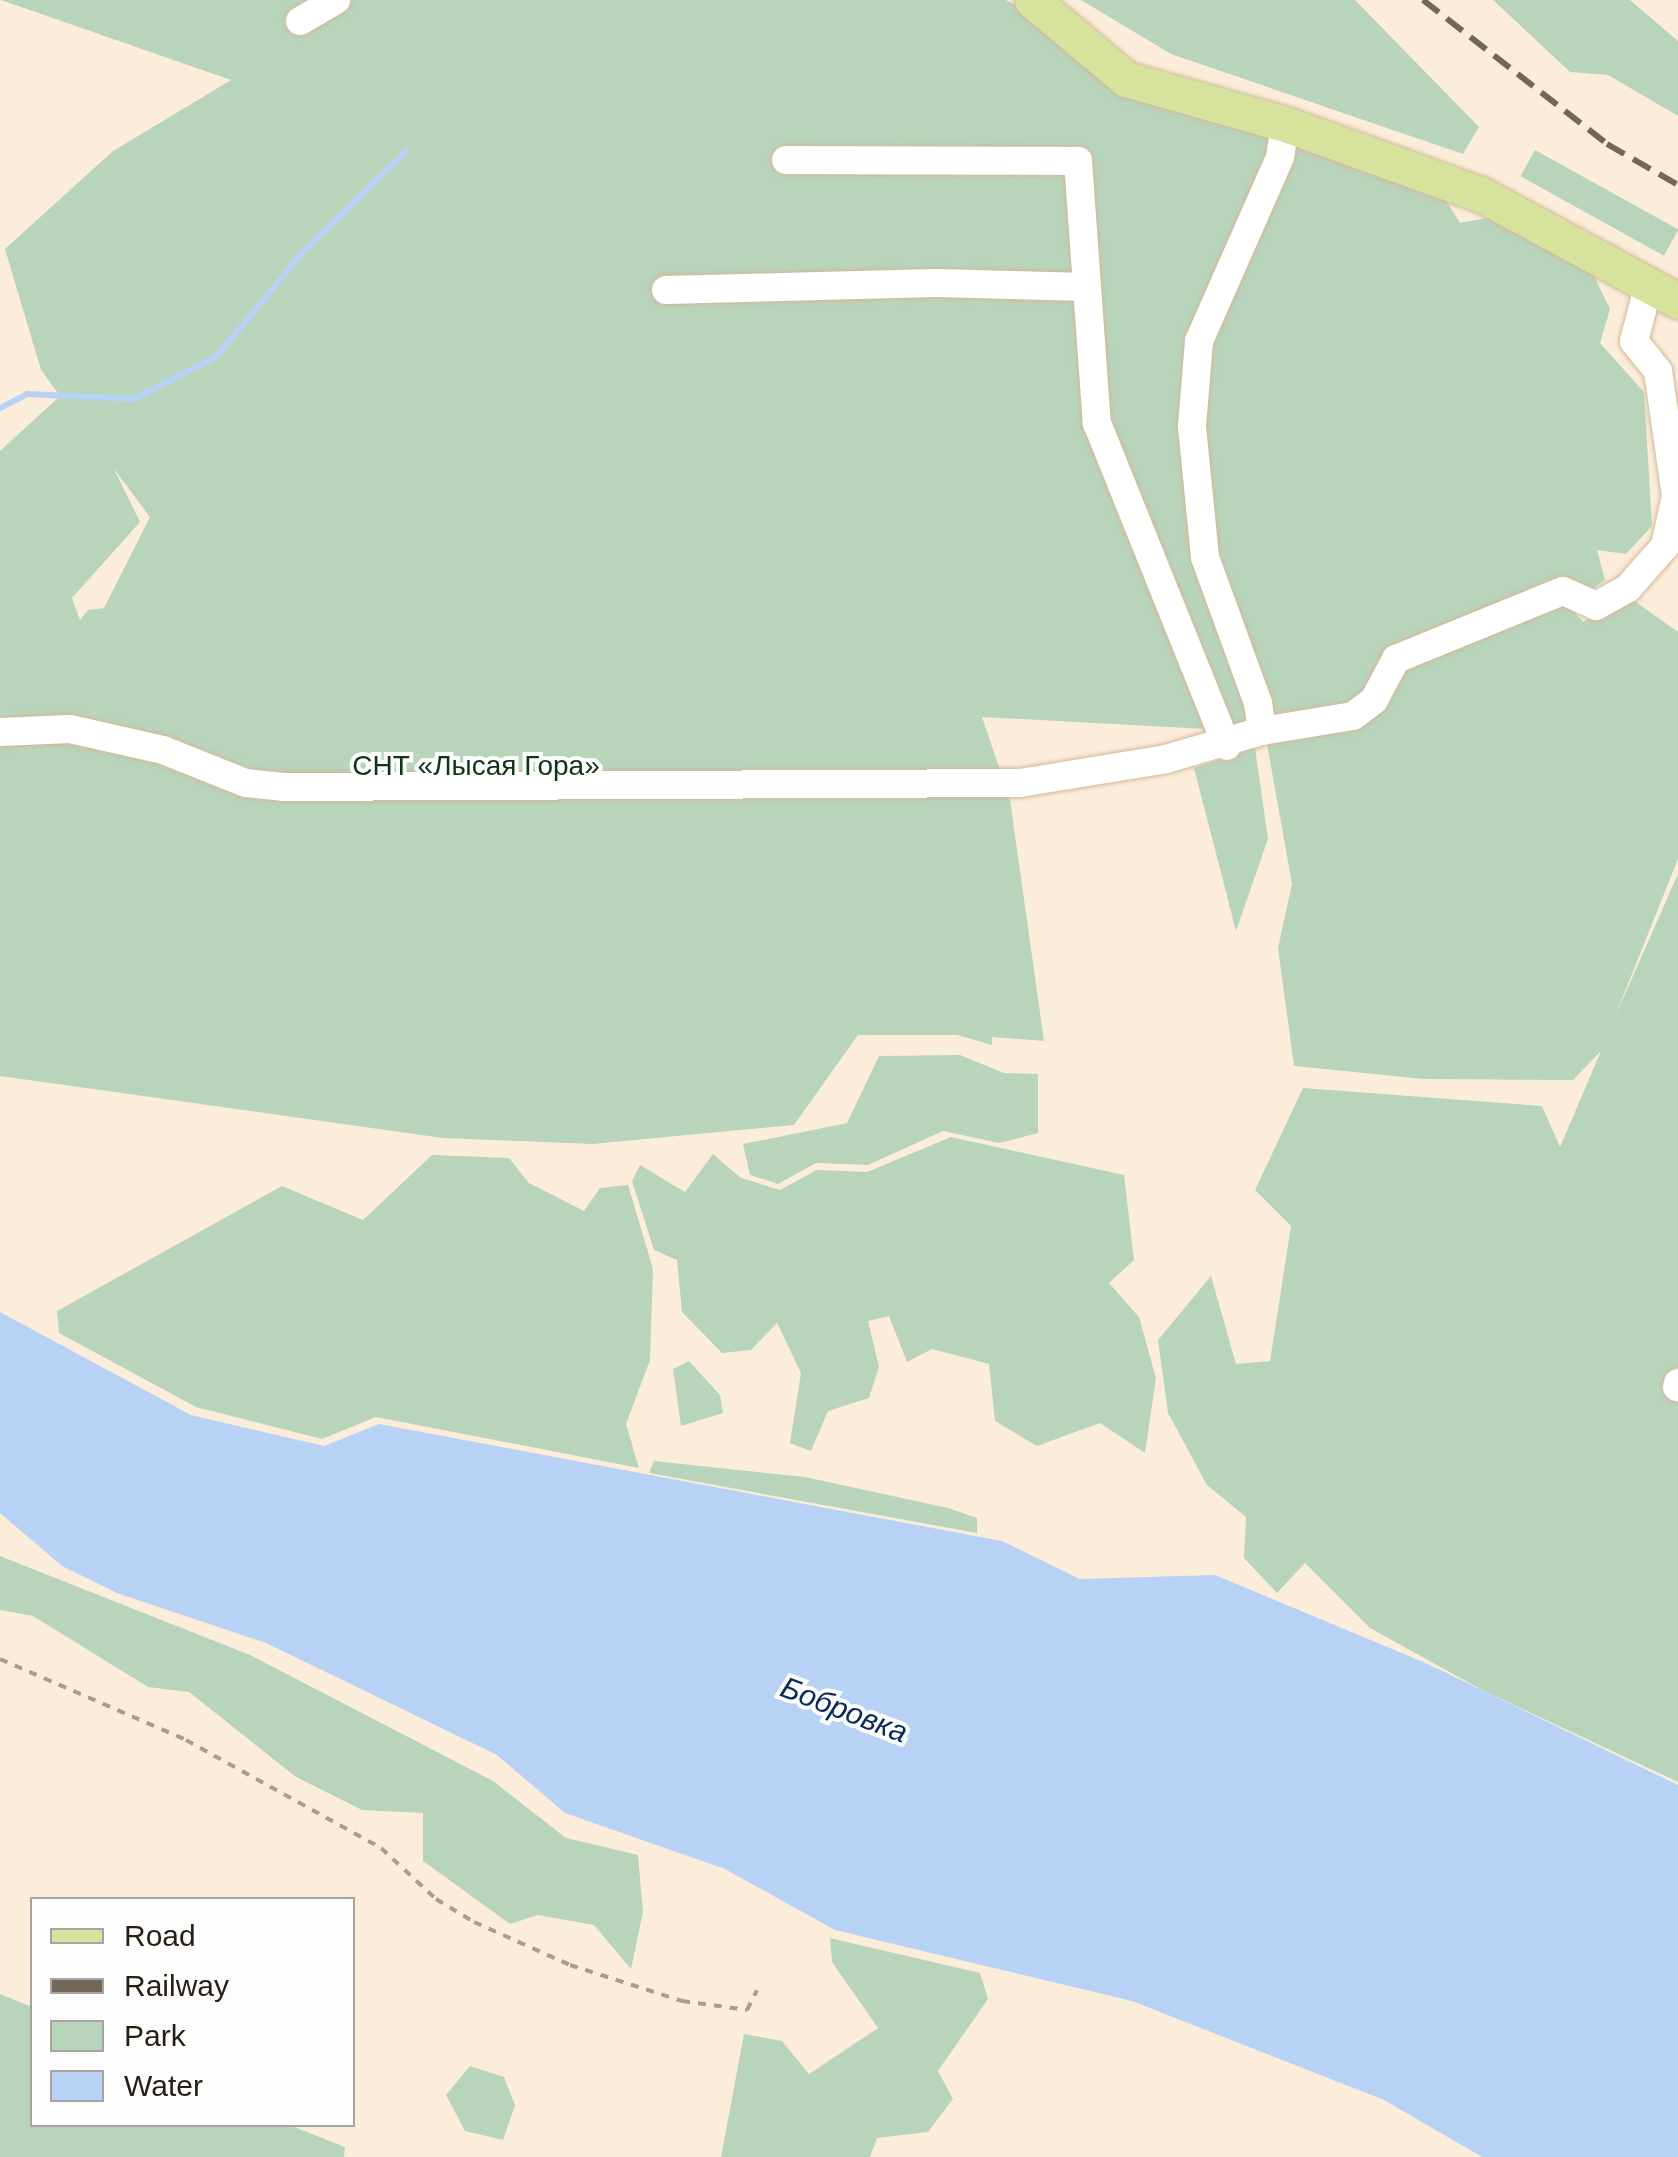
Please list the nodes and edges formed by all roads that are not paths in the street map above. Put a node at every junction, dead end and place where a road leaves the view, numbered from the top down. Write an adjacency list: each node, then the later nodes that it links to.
1 (336, 0): 3 (street)
2 (1032, 0): 4 (main road)
3 (300, 21)
4 (1285, 124): 8 (main road); 9 (street)
5 (786, 160): 6 (street)
6 (1087, 287): 7 (street); 11 (street)
7 (666, 290)
8 (1664, 293): 9 (street)
9 (1262, 731): 11 (street)
10 (0, 732): 11 (street)
11 (1227, 746)

